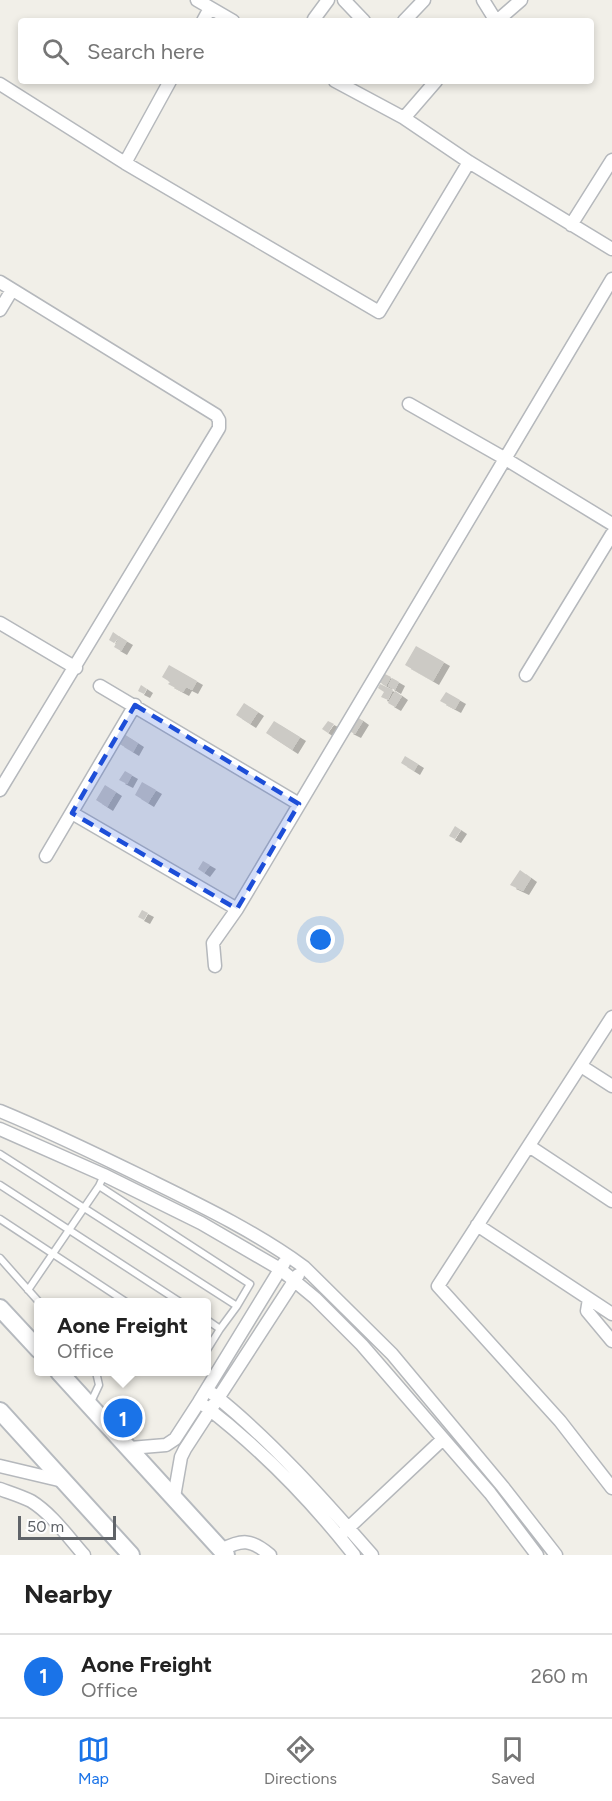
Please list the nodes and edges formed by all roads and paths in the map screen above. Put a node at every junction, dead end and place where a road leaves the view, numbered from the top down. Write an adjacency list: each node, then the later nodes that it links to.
1 (197, 0): 7 (street)
2 (328, 0): 10 (street)
3 (344, 0): 11 (street)
4 (424, 0): 12 (street)
5 (483, 0): 13 (street)
6 (521, 0): 14 (street)
7 (210, 8): 8 (street); 9 (street)
8 (205, 18)
9 (228, 18)
10 (315, 18)
11 (361, 18)
12 (407, 18)
13 (494, 18)
14 (500, 18)
15 (0, 84): 22 (street)
16 (168, 84): 22 (street)
17 (341, 84): 19 (street)
18 (429, 84): 19 (street)
19 (404, 118): 21 (street)
20 (612, 160): 23 (street)
21 (469, 162): 22 (street); 23 (street)
22 (125, 163)
23 (571, 225): 24 (street)
24 (612, 249)
25 (612, 279): 30 (street)
26 (0, 282): 27 (street)
27 (12, 290): 28 (street); 34 (street)
28 (0, 310)
29 (409, 404): 30 (street)
30 (504, 459): 31 (street); 39 (street)
31 (612, 524)
32 (612, 534): 35 (street)
33 (0, 623): 34 (street)
34 (76, 668): 38 (street)
35 (526, 675)
36 (99, 686): 37 (street)
37 (135, 705): 39 (street); 40 (street)
38 (0, 790)
39 (299, 804): 42 (street)
40 (72, 813): 41 (street); 42 (street)
41 (46, 856)
42 (237, 909): 43 (street)
43 (215, 966)
44 (612, 1017): 45 (street)
45 (581, 1066): 46 (street); 49 (street)
46 (612, 1086)
47 (0, 1111): 59 (street)
48 (0, 1129): 51 (street)
49 (529, 1146): 53 (street); 56 (street)
50 (0, 1154): 54 (lane)
51 (101, 1181): 54 (lane); 62 (street); 69 (lane)
52 (0, 1185): 57 (lane)
53 (612, 1201)
54 (84, 1208): 57 (lane); 69 (lane)
55 (0, 1219): 58 (lane)
56 (477, 1225): 68 (street); 89 (street)
57 (69, 1230): 58 (lane); 67 (lane)
58 (53, 1254): 64 (lane); 66 (lane)
59 (289, 1256): 61 (street); 62 (street)
60 (0, 1258): 64 (lane)
61 (304, 1267): 63 (street); 100 (street)
62 (280, 1269): 63 (street); 79 (street)
63 (294, 1281): 80 (street); 85 (street)
64 (28, 1290): 65 (lane)
65 (35, 1298)
66 (120, 1298)
67 (174, 1298)
68 (589, 1299): 71 (street); 74 (street)
69 (237, 1306): 73 (lane)
70 (0, 1308): 76 (main road)
71 (612, 1314)
72 (211, 1323): 73 (lane)
73 (220, 1329): 75 (lane)
74 (612, 1341)
75 (211, 1344)
76 (34, 1345)
77 (64, 1376): 82 (main road)
78 (97, 1376): 82 (lane)
79 (207, 1390): 80 (street); 81 (street)
80 (218, 1399): 84 (street); 92 (street)
81 (199, 1402): 84 (street); 86 (street)
82 (90, 1405): 86 (main road)
83 (0, 1411): 88 (main road)
84 (211, 1411): 91 (street); 92 (street)
85 (443, 1439): 92 (street); 99 (street)
86 (130, 1448): 91 (main road)
87 (0, 1466): 88 (street)
88 (63, 1481): 95 (main road)
89 (612, 1488)
90 (0, 1489): 94 (street)
91 (174, 1497): 93 (main road)
92 (344, 1532): 97 (street); 98 (street)
93 (224, 1552): 96 (street)
94 (84, 1555)
95 (131, 1555)
96 (270, 1555)
97 (354, 1555)
98 (372, 1555)
99 (537, 1555)
100 (556, 1555)

